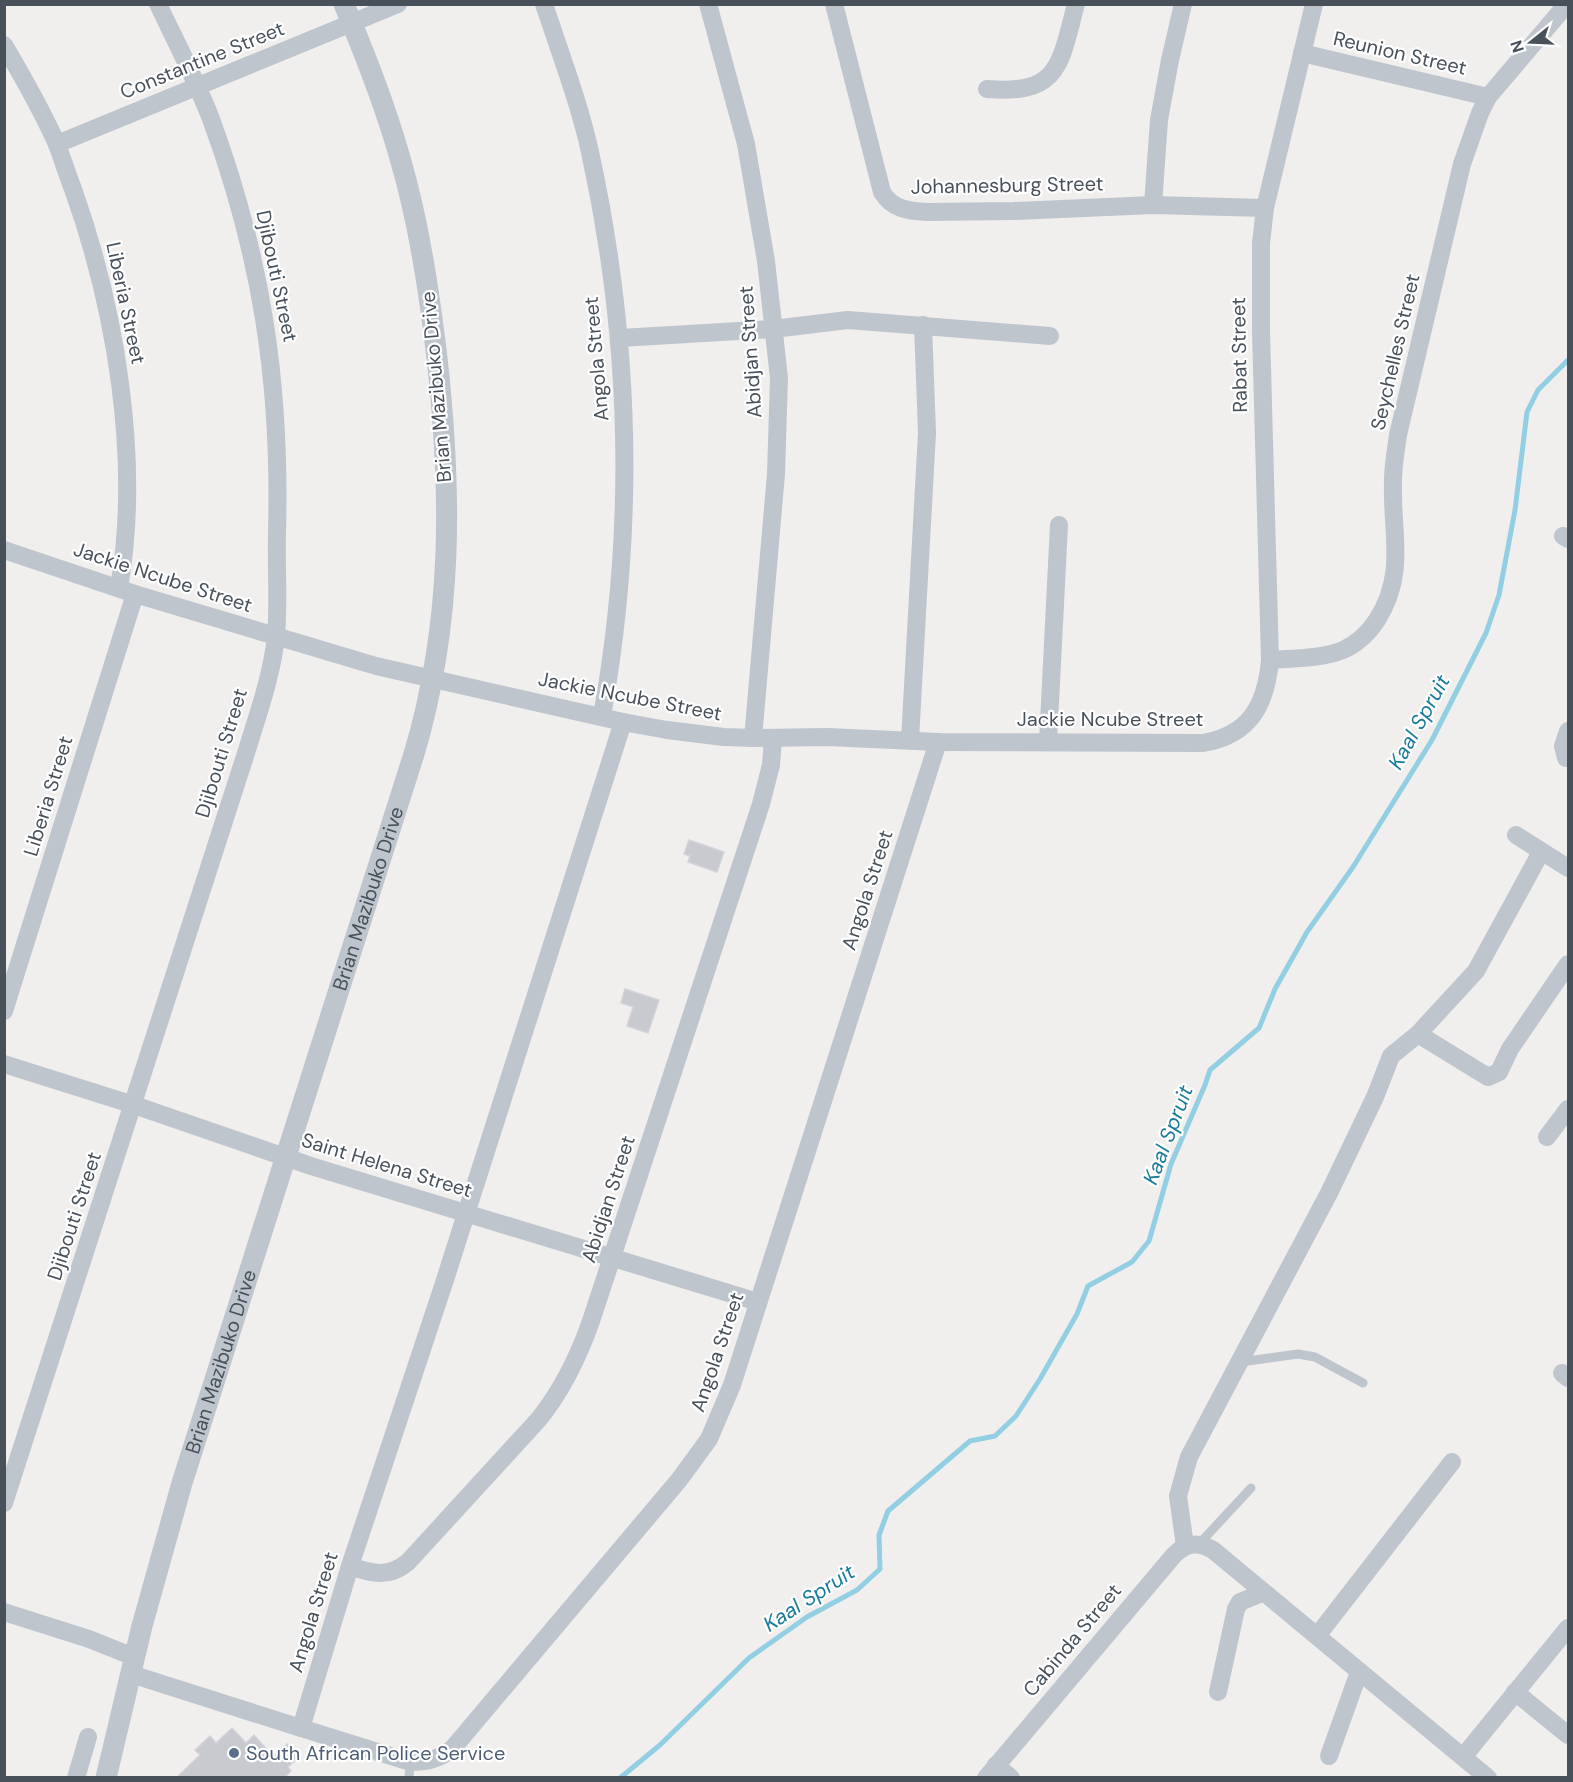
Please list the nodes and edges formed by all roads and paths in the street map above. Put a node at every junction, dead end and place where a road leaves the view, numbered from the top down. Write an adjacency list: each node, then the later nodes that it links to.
1 (158, 4): 13 (street, Djibouti Street)
2 (398, 4): 10 (street, Constantine Street)
3 (544, 4): 22 (street, Angola Street)
4 (708, 4): 20 (street, Abidjan Street)
5 (834, 4): 17 (street, Johannesburg Street)
6 (1076, 4): 14 (street)
7 (1183, 4): 17 (street)
8 (1314, 4): 12 (street, Rabat Street)
9 (1565, 5): 15 (street, Seychelles Street)
10 (348, 14): 13 (street, Constantine Street); 28 (street, Brian Mazibuko Drive)
11 (4, 45): 16 (street, Liberia Street)
12 (1302, 53): 15 (street, Reunion Street); 18 (street, Rabat Street)
13 (198, 87): 16 (street, Constantine Street); 26 (street, Djibouti Street)
14 (987, 89)
15 (1488, 97): 27 (street, Seychelles Street)
16 (57, 144): 25 (street, Liberia Street)
17 (1153, 205): 18 (street, Johannesburg Street)
18 (1265, 208): 27 (street, Rabat Street)
19 (923, 325): 20 (street); 21 (street); 35 (street)
20 (774, 329): 22 (street); 33 (street, Abidjan Street)
21 (1050, 336)
22 (620, 338): 30 (street, Angola Street)
23 (1059, 525): 37 (street)
24 (4, 550): 25 (street, Jackie Ncube Street)
25 (127, 591): 26 (street, Jackie Ncube Street); 44 (street, Liberia Street)
26 (276, 636): 28 (street, Jackie Ncube Street); 47 (street, Djibouti Street)
27 (1270, 660): 29 (street, Rabat Street)
28 (433, 680): 30 (street, Jackie Ncube Street); 50 (street, Brian Mazibuko Drive)
29 (1258, 709): 37 (street, Jackie Ncube Street)
30 (602, 716): 31 (street, Jackie Ncube Street)
31 (623, 722): 33 (street, Jackie Ncube Street); 51 (street, Angola Street)
32 (1569, 731): 38 (street)
33 (753, 738): 34 (street, Jackie Ncube Street)
34 (773, 738): 35 (street, Jackie Ncube Street); 52 (street, Abidjan Street)
35 (910, 740): 36 (street, Jackie Ncube Street)
36 (938, 742): 37 (street, Jackie Ncube Street); 53 (street, Angola Street)
37 (1048, 742)
38 (1566, 758)
39 (1516, 835): 40 (street)
40 (1541, 852): 41 (street); 45 (street)
41 (1569, 868)
42 (1569, 964): 43 (street)
43 (1563, 983): 45 (street)
44 (4, 1011)
45 (1418, 1034): 54 (street)
46 (4, 1064): 47 (street, Saint Helena Street)
47 (134, 1105): 50 (street, Saint Helena Street); 58 (street, Djibouti Street)
48 (1569, 1109): 49 (street)
49 (1546, 1137)
50 (287, 1158): 51 (street, Saint Helena Street); 65 (street, Brian Mazibuko Drive)
51 (465, 1213): 52 (street, Saint Helena Street); 60 (street, Angola Street)
52 (612, 1258): 53 (street, Saint Helena Street); 60 (street, Abidjan Street)
53 (758, 1302): 73 (street, Angola Street)
54 (1238, 1363): 55 (lane); 59 (street)
55 (1363, 1383)
56 (1452, 1462): 63 (street)
57 (1251, 1488): 59 (lane)
58 (4, 1503)
59 (1192, 1545): 61 (street); 75 (street, Cabinda Street)
60 (350, 1566): 69 (street, Angola Street)
61 (1262, 1593): 63 (street); 67 (street)
62 (4, 1612): 65 (street, Angola Street)
63 (1317, 1636): 66 (street)
64 (1565, 1638): 68 (street)
65 (132, 1666): 69 (street, Angola Street); 77 (street, Brian Mazibuko Drive)
66 (1359, 1672): 72 (street); 74 (street)
67 (1218, 1692)
68 (1515, 1692): 70 (street); 74 (street)
69 (301, 1728): 73 (street, Angola Street)
70 (1569, 1735)
71 (88, 1737): 76 (street)
72 (1329, 1756)
73 (410, 1770)
74 (1475, 1770)
75 (991, 1771): 78 (street)
76 (76, 1778)
77 (106, 1778)
78 (1011, 1778)

